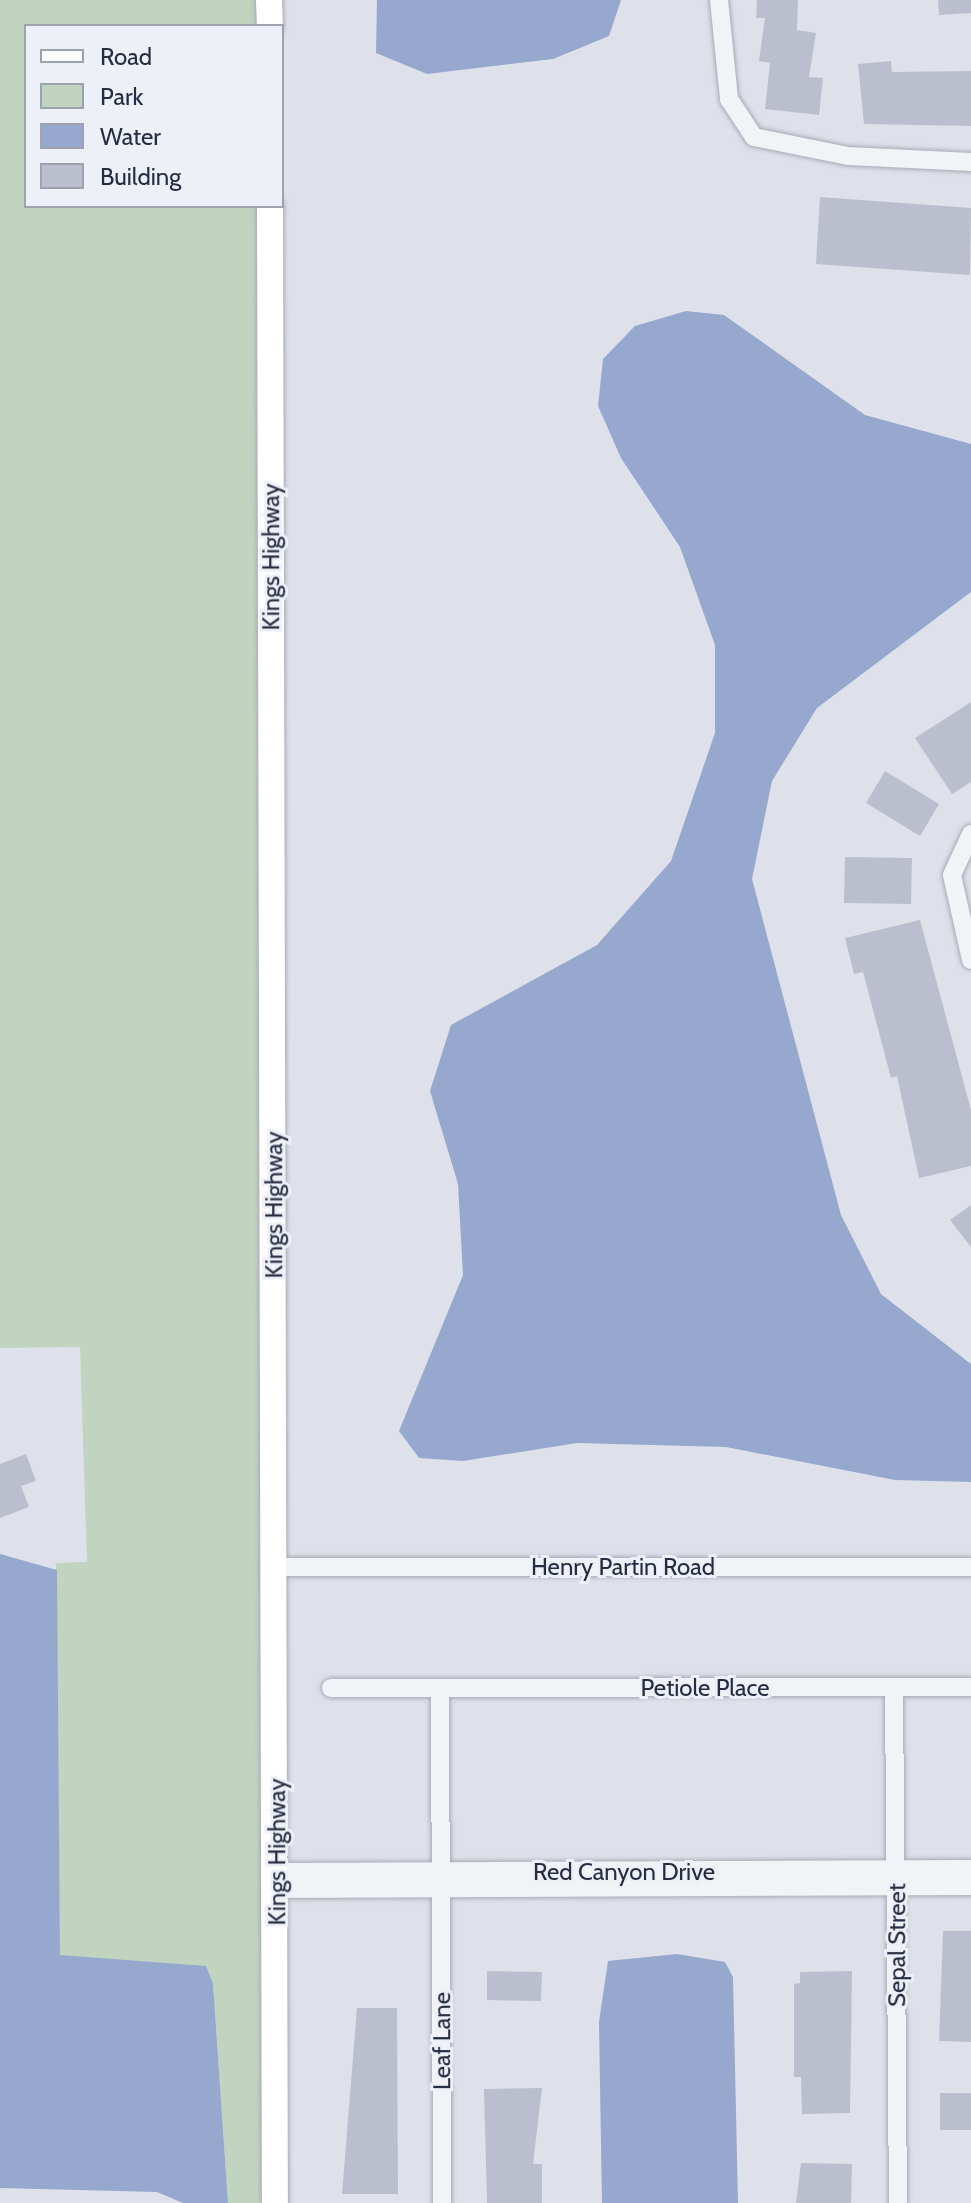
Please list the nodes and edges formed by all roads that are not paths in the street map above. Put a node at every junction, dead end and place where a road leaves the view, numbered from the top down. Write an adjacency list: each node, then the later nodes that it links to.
1 (269, 0): 3 (street)
2 (719, 0): 4 (street)
3 (270, 24)
4 (971, 162)
5 (270, 208): 8 (street, Kings Highway)
6 (971, 834): 7 (street)
7 (971, 960)
8 (275, 1567): 9 (street, Henry Partin Road); 17 (street, Kings Highway)
9 (971, 1567)
10 (894, 1687): 11 (street, Petiole Place); 13 (street, Petiole Place); 16 (street, Sepal Street)
11 (971, 1687)
12 (331, 1688): 13 (street, Petiole Place)
13 (440, 1688): 15 (street)
14 (971, 1869): 16 (street, Red Canyon Drive)
15 (443, 1880): 16 (street, Red Canyon Drive); 17 (street, Red Canyon Drive); 20 (street, Leaf Lane)
16 (897, 1880): 18 (street, Red Canyon Drive); 21 (street, Sepal Street)
17 (277, 1881): 19 (street, Kings Highway)
18 (971, 1886)
19 (275, 2203)
20 (442, 2203)
21 (898, 2203)

